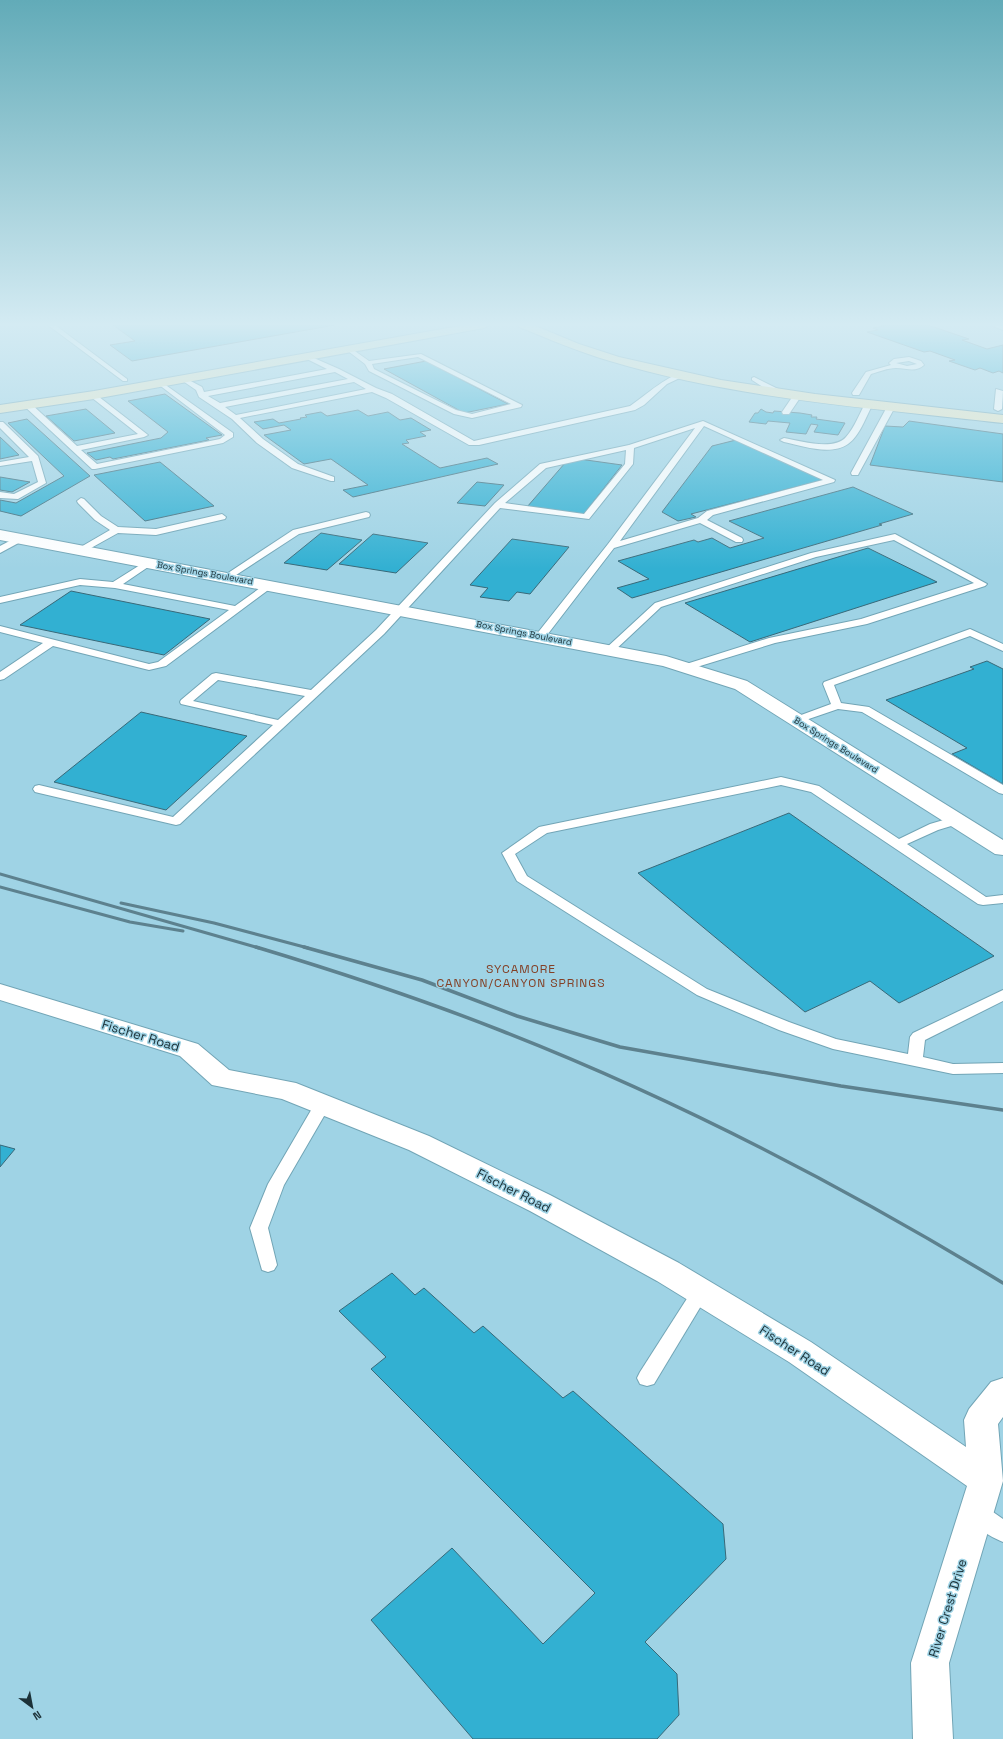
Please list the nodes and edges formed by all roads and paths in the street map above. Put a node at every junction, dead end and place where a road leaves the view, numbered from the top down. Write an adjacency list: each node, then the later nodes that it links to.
1 (15, 406): 16 (main road)
2 (28, 406): 24 (lane)
3 (108, 406): 24 (lane)
4 (191, 406): 24 (lane)
5 (218, 406): 19 (lane)
6 (290, 406): 19 (lane)
7 (407, 406): 10 (lane)
8 (442, 406): 9 (lane)
9 (513, 406)
10 (635, 406)
11 (790, 406): 17 (lane)
12 (868, 406): 22 (lane)
13 (885, 406): 15 (main road)
14 (962, 406): 18 (main road)
15 (891, 407): 18 (main road); 27 (lane)
16 (0, 409)
17 (786, 412)
18 (1001, 412)
19 (235, 417): 28 (lane)
20 (703, 423): 23 (lane); 34 (lane); 39 (lane)
21 (0, 424): 25 (lane)
22 (784, 440)
23 (630, 447): 31 (lane); 31 (lane)
24 (75, 449)
25 (35, 458): 26 (lane); 29 (lane)
26 (0, 464)
27 (855, 473)
28 (331, 479)
29 (0, 495)
30 (81, 501): 35 (lane)
31 (498, 505): 48 (lane)
32 (366, 514): 43 (lane)
33 (222, 517): 35 (lane)
34 (701, 520): 38 (lane); 39 (lane)
35 (116, 530): 41 (lane)
36 (0, 535): 37 (street, Box Springs Boulevard)
37 (21, 538): 40 (lane); 41 (street, Box Springs Boulevard)
38 (739, 540)
39 (611, 546): 50 (lane)
40 (0, 550)
41 (82, 550): 42 (street, Box Springs Boulevard)
42 (148, 563): 43 (street, Box Springs Boulevard); 44 (lane)
43 (228, 577): 45 (street, Box Springs Boulevard)
44 (115, 585): 46 (lane); 47 (lane)
45 (270, 585): 47 (lane); 48 (street, Box Springs Boulevard)
46 (0, 600)
47 (237, 609): 51 (lane)
48 (399, 610): 50 (street, Box Springs Boulevard); 56 (lane)
49 (0, 629): 51 (lane)
50 (540, 637): 53 (street, Box Springs Boulevard)
51 (51, 642): 55 (lane)
52 (1003, 648): 57 (lane)
53 (609, 650): 54 (street, Box Springs Boulevard); 54 (lane)
54 (687, 667): 58 (street, Box Springs Boulevard)
55 (0, 677)
56 (314, 694): 59 (lane); 59 (lane)
57 (837, 706): 58 (lane); 61 (lane)
58 (797, 720): 62 (street, Box Springs Boulevard)
59 (281, 724): 60 (lane)
60 (39, 789)
61 (1003, 790)
62 (957, 820): 63 (lane); 64 (street, Box Springs Boulevard)
63 (898, 844): 65 (lane); 68 (lane)
64 (1003, 849)
65 (1003, 899)
66 (0, 992): 70 (street, Fischer Road)
67 (1003, 995): 68 (lane)
68 (915, 1060): 69 (lane)
69 (1003, 1068)
70 (323, 1104): 71 (lane); 72 (street, Fischer Road)
71 (268, 1265)
72 (701, 1291): 73 (lane); 75 (street, Fischer Road)
73 (647, 1378)
74 (1003, 1392): 75 (street, River Crest Drive)
75 (992, 1499): 76 (street, River Crest Drive)
76 (933, 1739)

